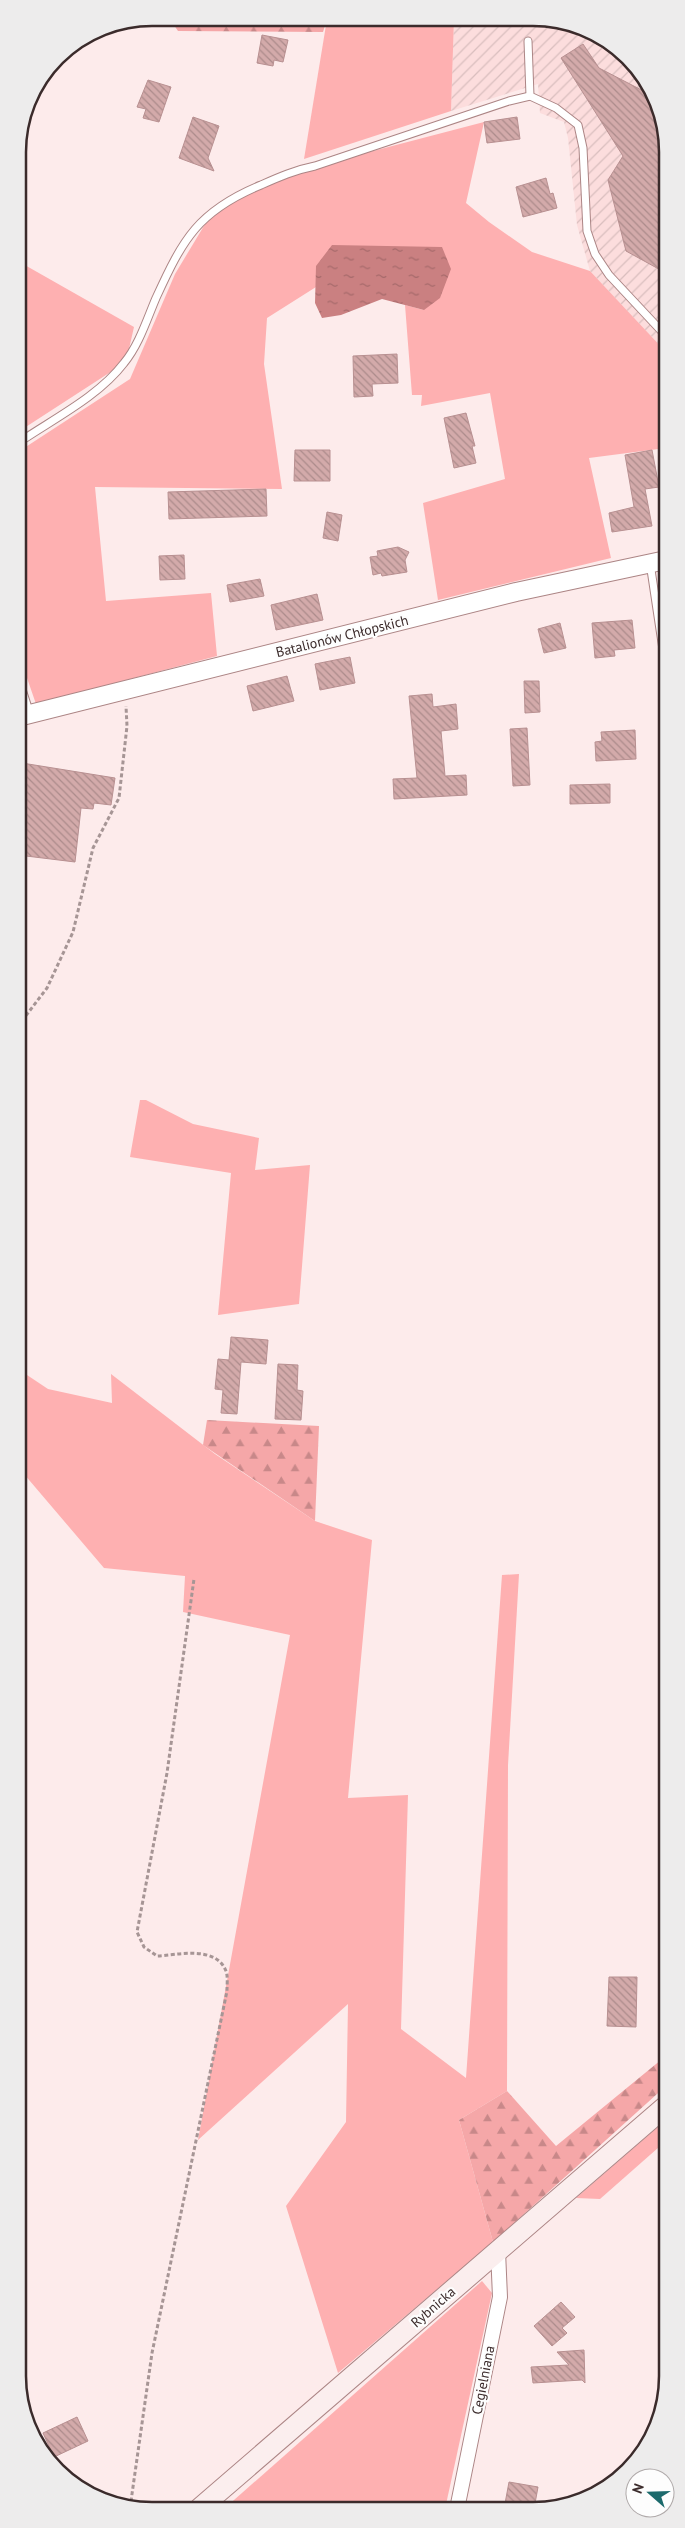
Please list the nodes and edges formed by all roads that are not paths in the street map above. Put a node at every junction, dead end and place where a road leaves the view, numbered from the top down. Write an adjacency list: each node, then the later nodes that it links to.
1 (528, 41): 2 (lane)
2 (530, 96): 3 (lane); 4 (lane)
3 (659, 328)
4 (27, 437)
5 (658, 561): 6 (street, Batalionów Chłopskich)
6 (27, 715)
7 (658, 2113): 8 (main road, Rybnicka)
8 (498, 2250): 9 (main road, Rybnicka); 10 (street, Cegielniana)
9 (207, 2502)
10 (458, 2502)

